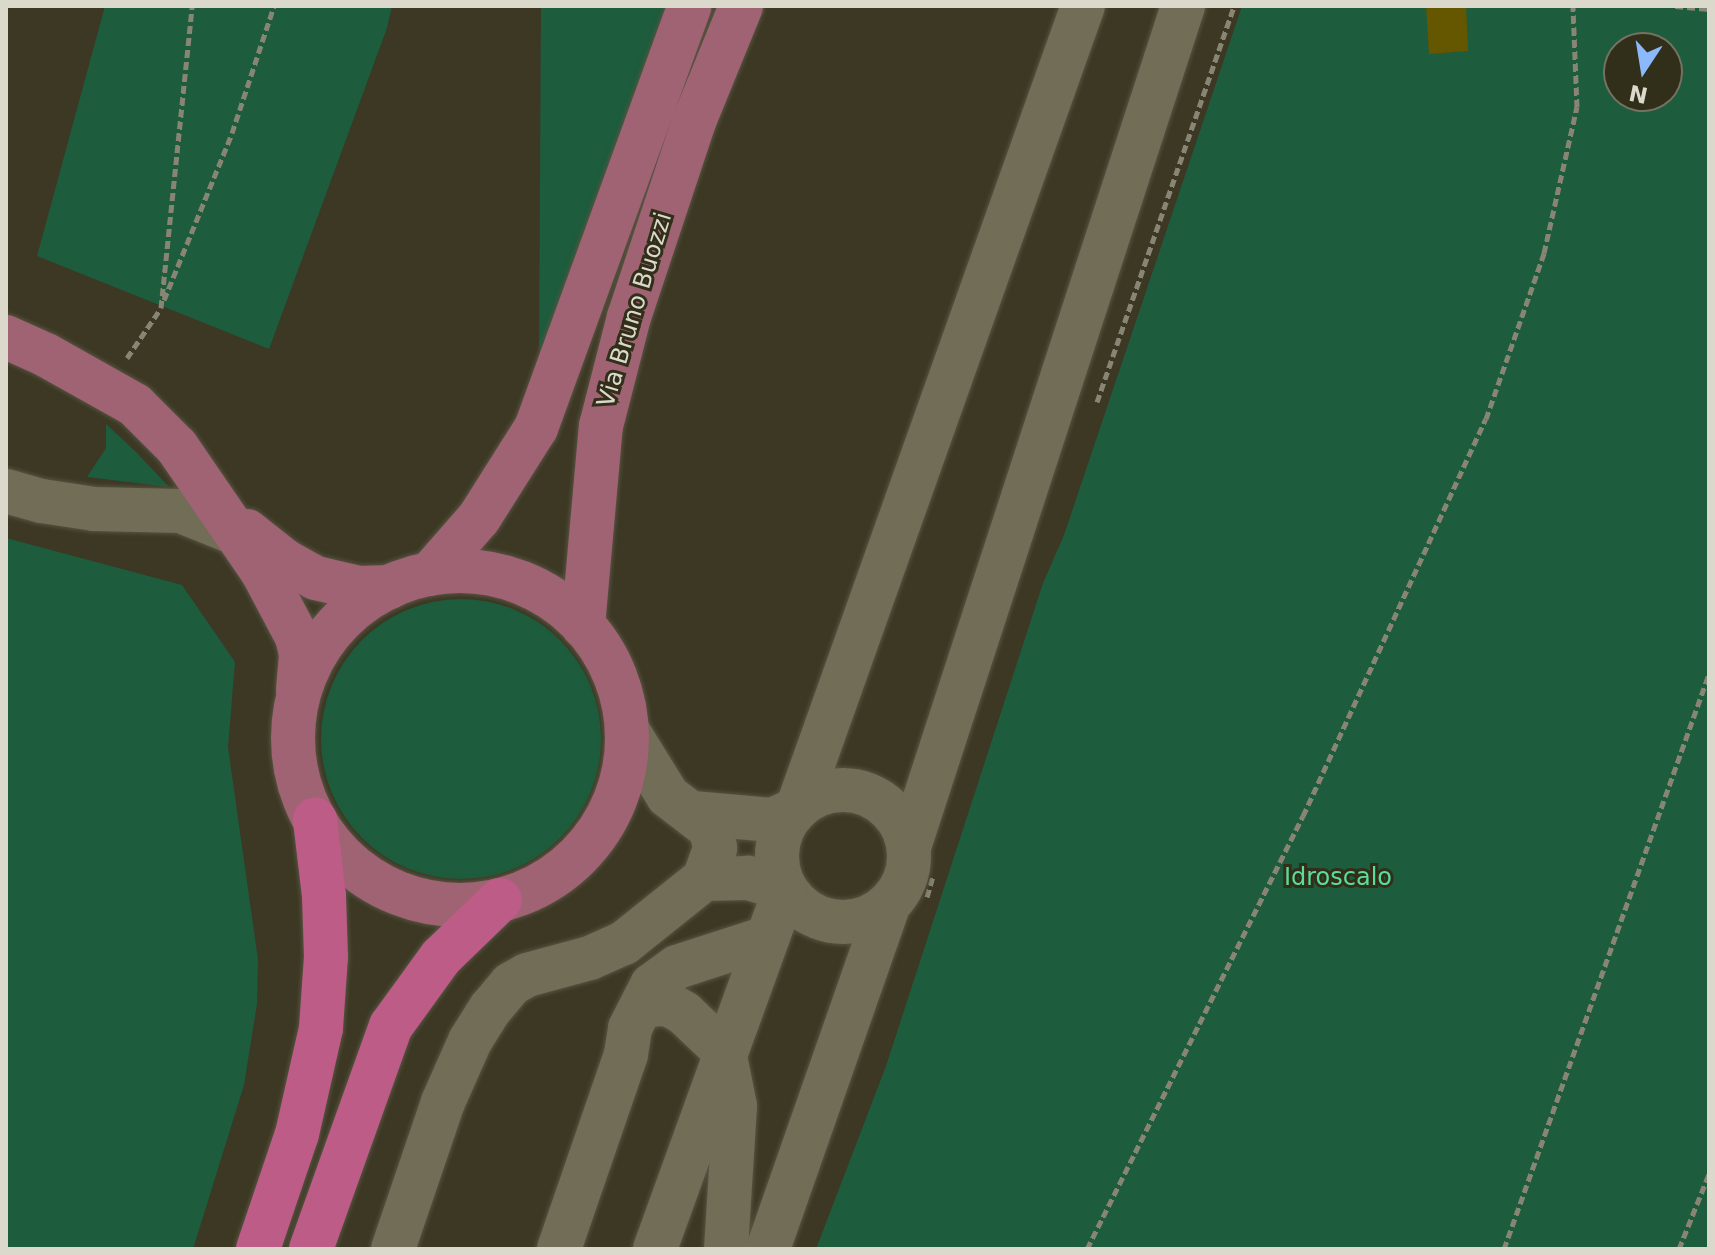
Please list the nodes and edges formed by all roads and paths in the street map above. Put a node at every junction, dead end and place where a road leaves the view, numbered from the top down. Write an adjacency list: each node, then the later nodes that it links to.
1 (192, 6): 10 (path)
2 (274, 6): 10 (path)
3 (690, 6): 15 (main road, Via Bruno Buozzi)
4 (741, 6): 16 (main road, Via Bruno Buozzi)
5 (1083, 6): 20 (lane)
6 (1183, 6): 23 (lane)
7 (1573, 6): 39 (path)
8 (1675, 6): 9 (path)
9 (1709, 9)
10 (161, 308): 12 (path)
11 (6, 337): 12 (main road)
12 (106, 389): 14 (main road)
13 (6, 491): 14 (lane)
14 (230, 523): 15 (main road); 18 (main road)
15 (410, 580): 16 (main road); 18 (main road)
16 (583, 626): 19 (main road)
17 (1709, 674): 40 (path)
18 (294, 716): 22 (main road)
19 (627, 730): 21 (lane); 26 (main road)
20 (797, 809): 21 (lane); 23 (lane); 25 (lane)
21 (693, 813): 24 (lane)
22 (315, 820): 26 (main road); 32 (highway)
23 (909, 847): 27 (lane)
24 (704, 879): 25 (lane); 34 (lane)
25 (785, 889): 27 (lane); 28 (lane)
26 (500, 900): 33 (highway)
27 (889, 904): 38 (lane)
28 (767, 938): 29 (lane); 30 (lane)
29 (643, 1005): 30 (lane); 35 (lane)
30 (724, 1051): 36 (lane); 37 (lane)
31 (1709, 1174): 41 (path)
32 (258, 1249)
33 (311, 1249)
34 (393, 1249)
35 (559, 1249)
36 (655, 1249)
37 (726, 1249)
38 (768, 1249)
39 (1087, 1249)
40 (1504, 1249)
41 (1679, 1249)

